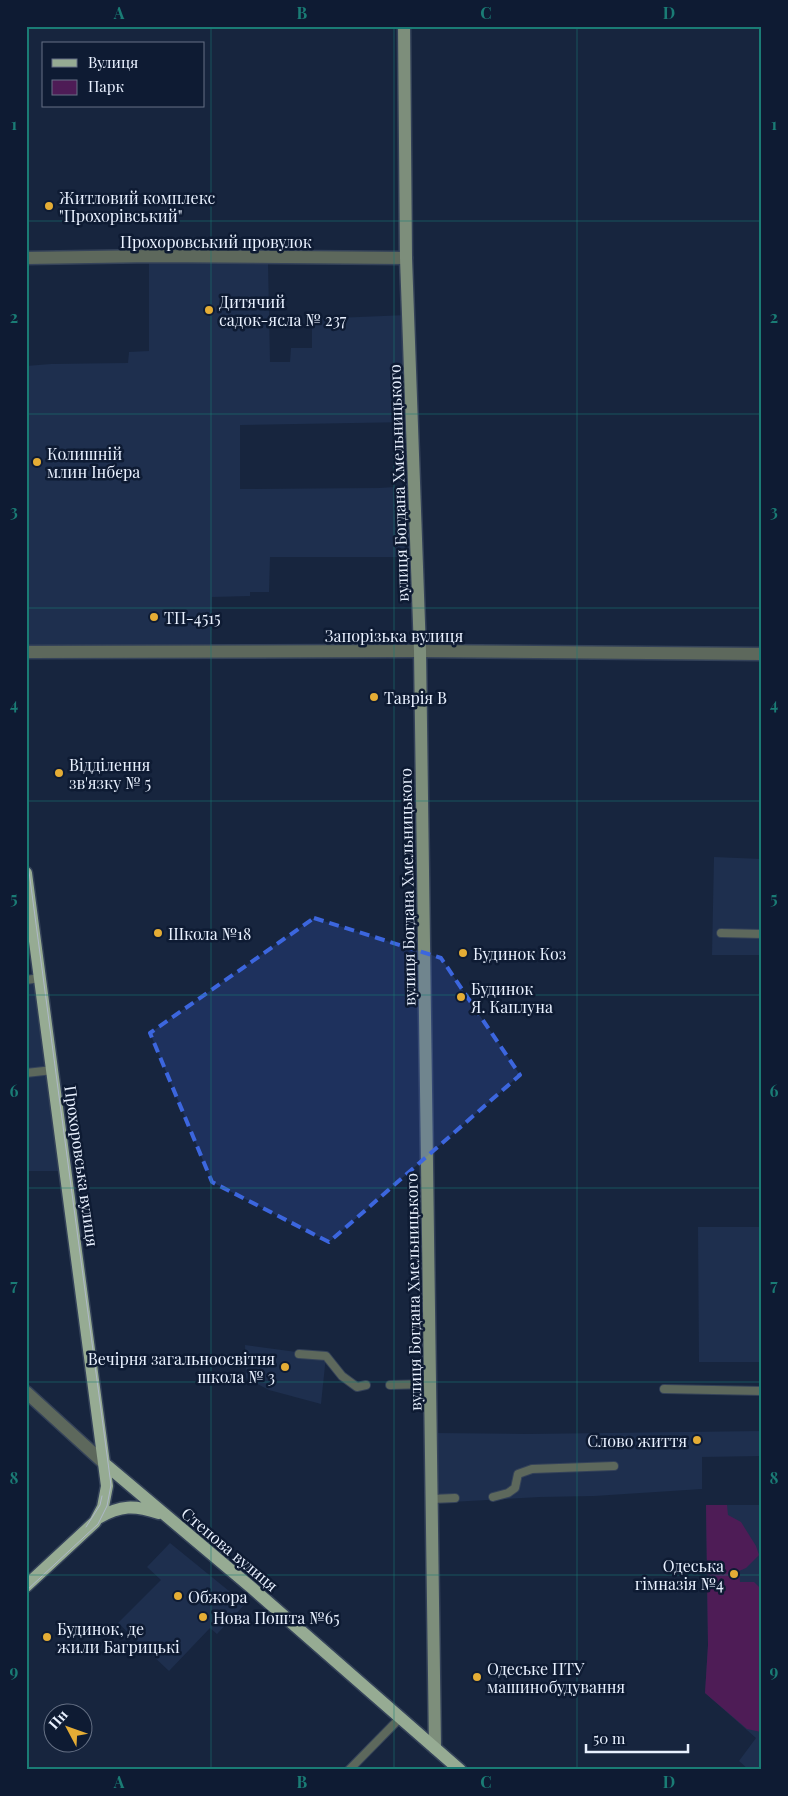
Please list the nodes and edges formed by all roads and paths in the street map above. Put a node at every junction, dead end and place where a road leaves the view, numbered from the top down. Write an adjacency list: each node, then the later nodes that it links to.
1 (404, 26): 3 (main road, вулиця Богдана Хмельницького)
2 (26, 258): 3 (street, Прохоровський провулок)
3 (406, 258): 4 (main road, вулиця Богдана Хмельницького)
4 (420, 651): 5 (street, Запорізька вулиця); 6 (street, Запорізька вулиця); 15 (main road, вулиця Богдана Хмельницького)
5 (26, 652)
6 (762, 654)
7 (26, 873): 10 (main road, Прохоровська вулиця)
8 (721, 933): 9 (lane)
9 (762, 934)
10 (40, 978): 11 (lane); 12 (main road, Прохоровська вулиця)
11 (26, 980)
12 (53, 1070): 13 (lane); 21 (main road, Прохоровська вулиця)
13 (26, 1073)
14 (299, 1354): 16 (lane)
15 (430, 1384): 17 (lane); 25 (main road, вулиця Богдана Хмельницького)
16 (366, 1385)
17 (390, 1385)
18 (664, 1389): 19 (lane)
19 (762, 1391)
20 (26, 1392): 21 (street, Степова вулиця)
21 (105, 1464): 26 (main road, Степова вулиця); 27 (main road, Прохоровська вулиця)
22 (614, 1466): 23 (lane)
23 (493, 1497)
24 (455, 1498): 25 (lane)
25 (432, 1499): 30 (main road, вулиця Богдана Хмельницького)
26 (164, 1514): 27 (main road); 29 (main road, Степова вулиця)
27 (98, 1518): 28 (main road)
28 (26, 1586)
29 (400, 1718): 30 (main road, Степова вулиця); 31 (lane)
30 (435, 1748): 32 (main road, Степова вулиця)
31 (349, 1770)
32 (460, 1770)

